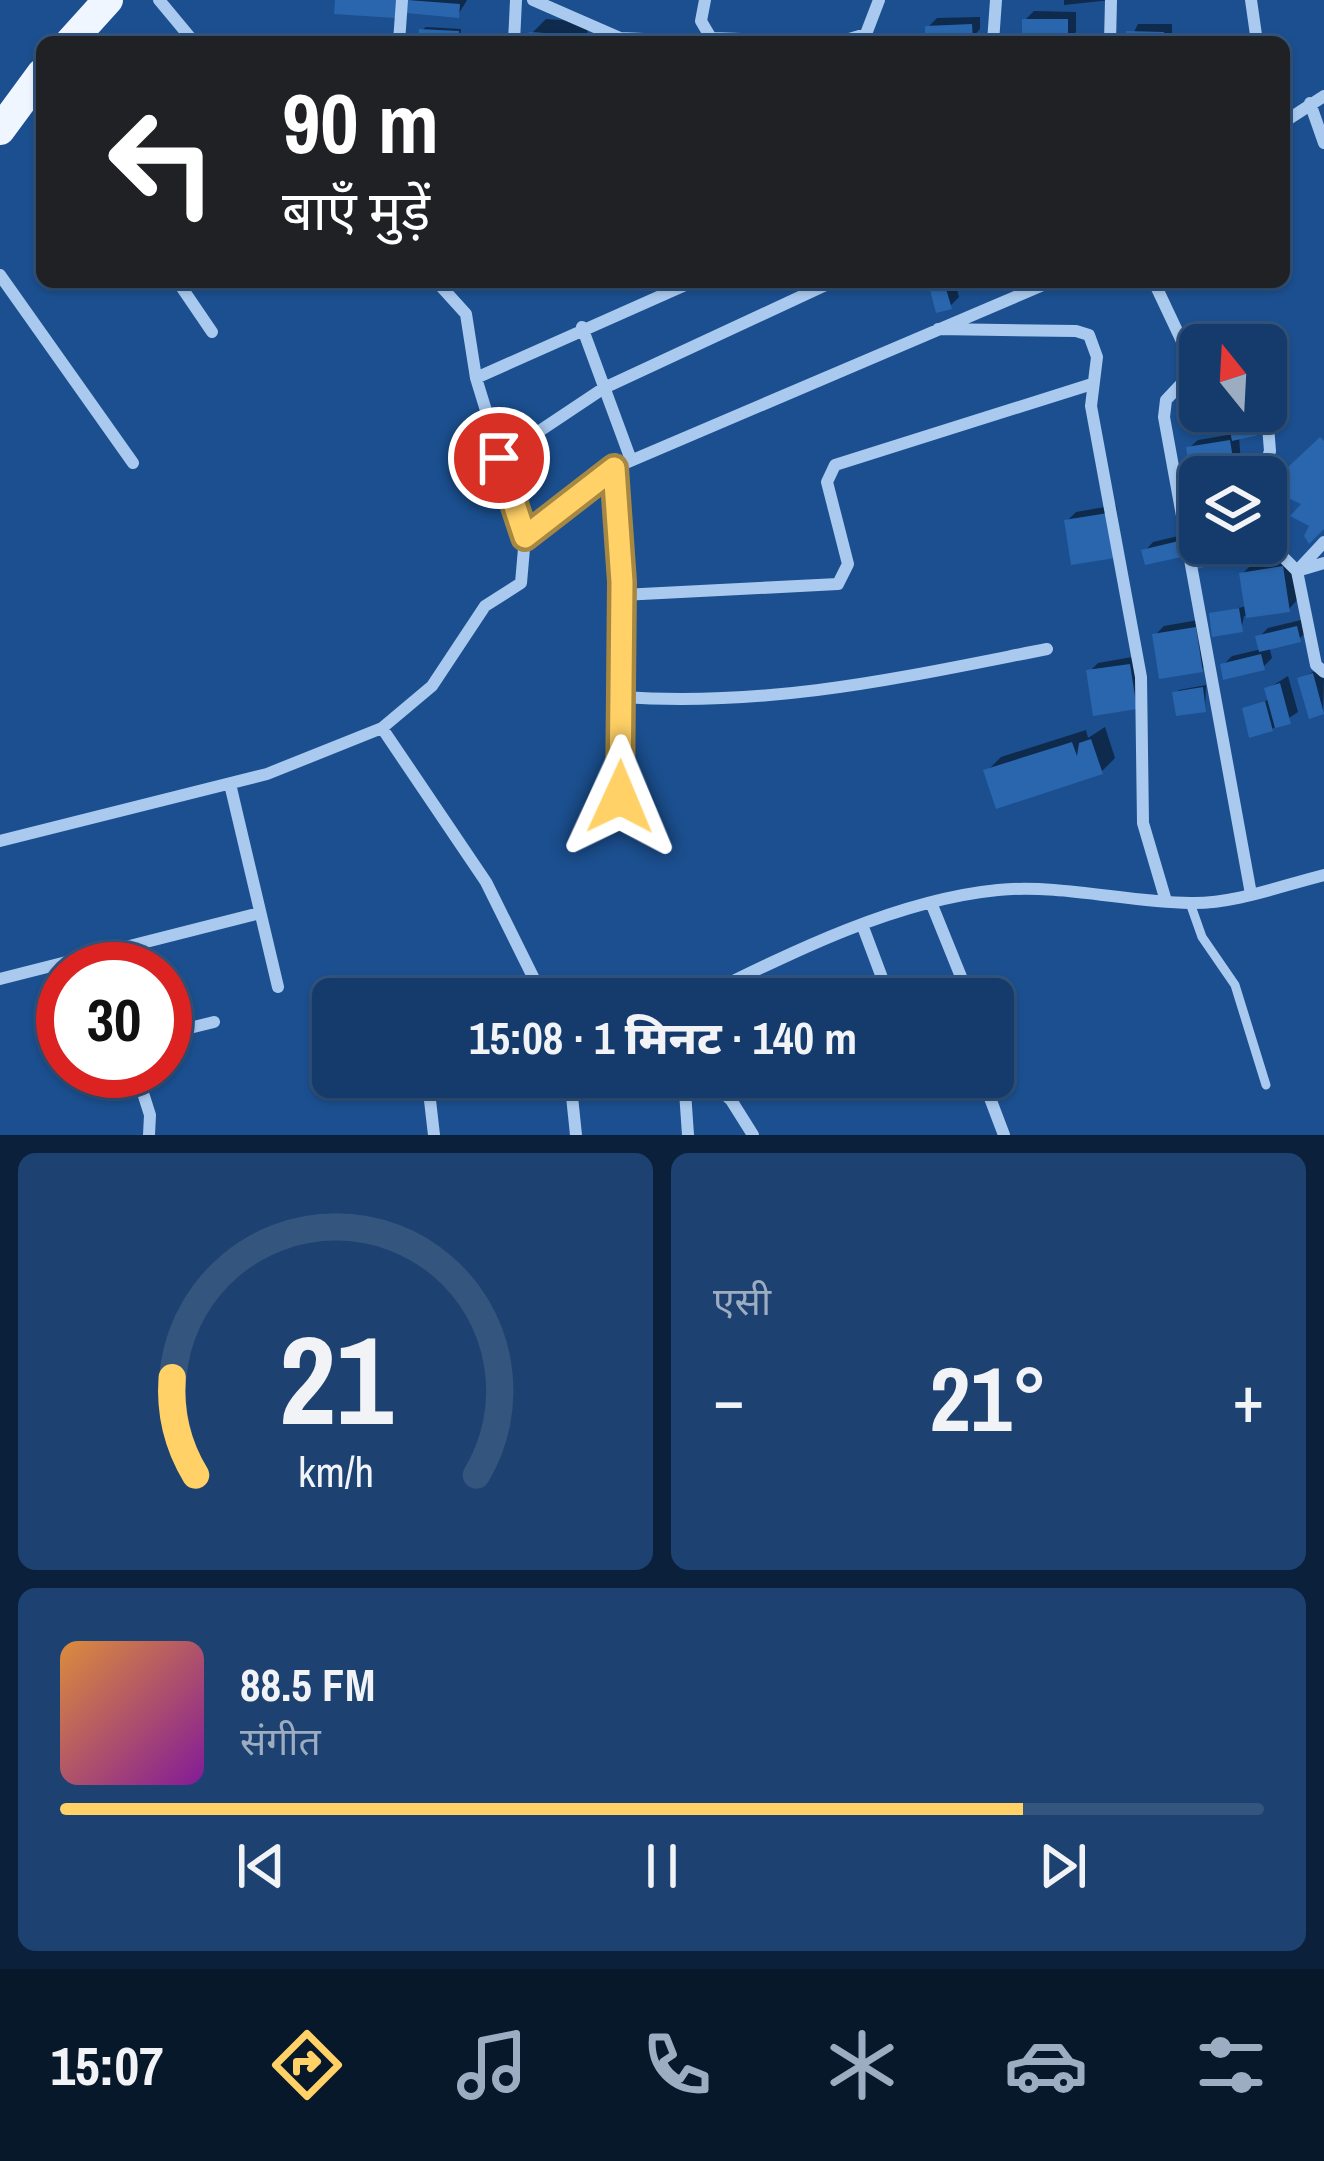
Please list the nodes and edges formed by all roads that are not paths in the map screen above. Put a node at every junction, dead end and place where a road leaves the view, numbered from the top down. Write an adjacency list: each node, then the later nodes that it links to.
1 (108, 0): 11 (main road)
2 (159, 0): 12 (street)
3 (402, 0): 13 (street)
4 (515, 0): 14 (street)
5 (533, 0): 15 (street)
6 (705, 0): 16 (street)
7 (880, 0): 17 (street)
8 (996, 0): 18 (street)
9 (1111, 0): 19 (street)
10 (1251, 0): 20 (street)
11 (75, 36)
12 (189, 36)
13 (399, 36)
14 (514, 36)
15 (615, 36)
16 (710, 36)
17 (859, 36)
18 (993, 36)
19 (1110, 36)
20 (1256, 36)
21 (36, 84): 25 (main road)
22 (1324, 96): 23 (street)
23 (1310, 103): 24 (street); 26 (street)
24 (1290, 118)
25 (0, 130)
26 (1324, 143)
27 (0, 274): 44 (street)
28 (182, 288): 36 (street)
29 (442, 288): 38 (street)
30 (677, 288): 34 (street)
31 (819, 288): 41 (street)
32 (1036, 288): 35 (street)
33 (1157, 288): 37 (street)
34 (582, 327): 38 (street); 41 (street)
35 (938, 329): 39 (street); 43 (street)
36 (212, 332)
37 (1179, 337)
38 (476, 377): 42 (street)
39 (1092, 384): 51 (street); 61 (street)
40 (1179, 386): 60 (street)
41 (604, 388): 42 (street); 43 (street)
42 (499, 458): 46 (street)
43 (631, 460): 45 (street)
44 (133, 463)
45 (614, 468): 46 (street); 51 (street)
46 (525, 537): 55 (street)
47 (1324, 542): 50 (street)
48 (1287, 560): 50 (street)
49 (1324, 563): 50 (street)
50 (1297, 571): 53 (street)
51 (622, 595): 54 (street)
52 (1047, 649): 54 (street)
53 (1324, 672)
54 (621, 697): 57 (street)
55 (382, 728): 56 (street); 66 (street)
56 (230, 784): 58 (street); 64 (street)
57 (620, 797)
58 (0, 841)
59 (1324, 875): 60 (street)
60 (1251, 894): 62 (street)
61 (1166, 901): 62 (street); 63 (street)
62 (1190, 903): 74 (lane)
63 (932, 905): 65 (street); 69 (street)
64 (260, 913): 70 (street); 71 (street)
65 (863, 927): 67 (street); 68 (street)
66 (534, 978)
67 (745, 978)
68 (882, 978)
69 (962, 978)
70 (0, 979)
71 (278, 987)
72 (214, 1022): 73 (street)
73 (192, 1027)
74 (1266, 1085)
75 (145, 1098): 81 (street)
76 (430, 1098): 82 (street)
77 (572, 1098): 83 (street)
78 (685, 1098): 84 (street)
79 (729, 1098): 85 (street)
80 (990, 1098): 86 (street)
81 (149, 1135)
82 (434, 1135)
83 (576, 1135)
84 (688, 1135)
85 (753, 1135)
86 (1004, 1135)

